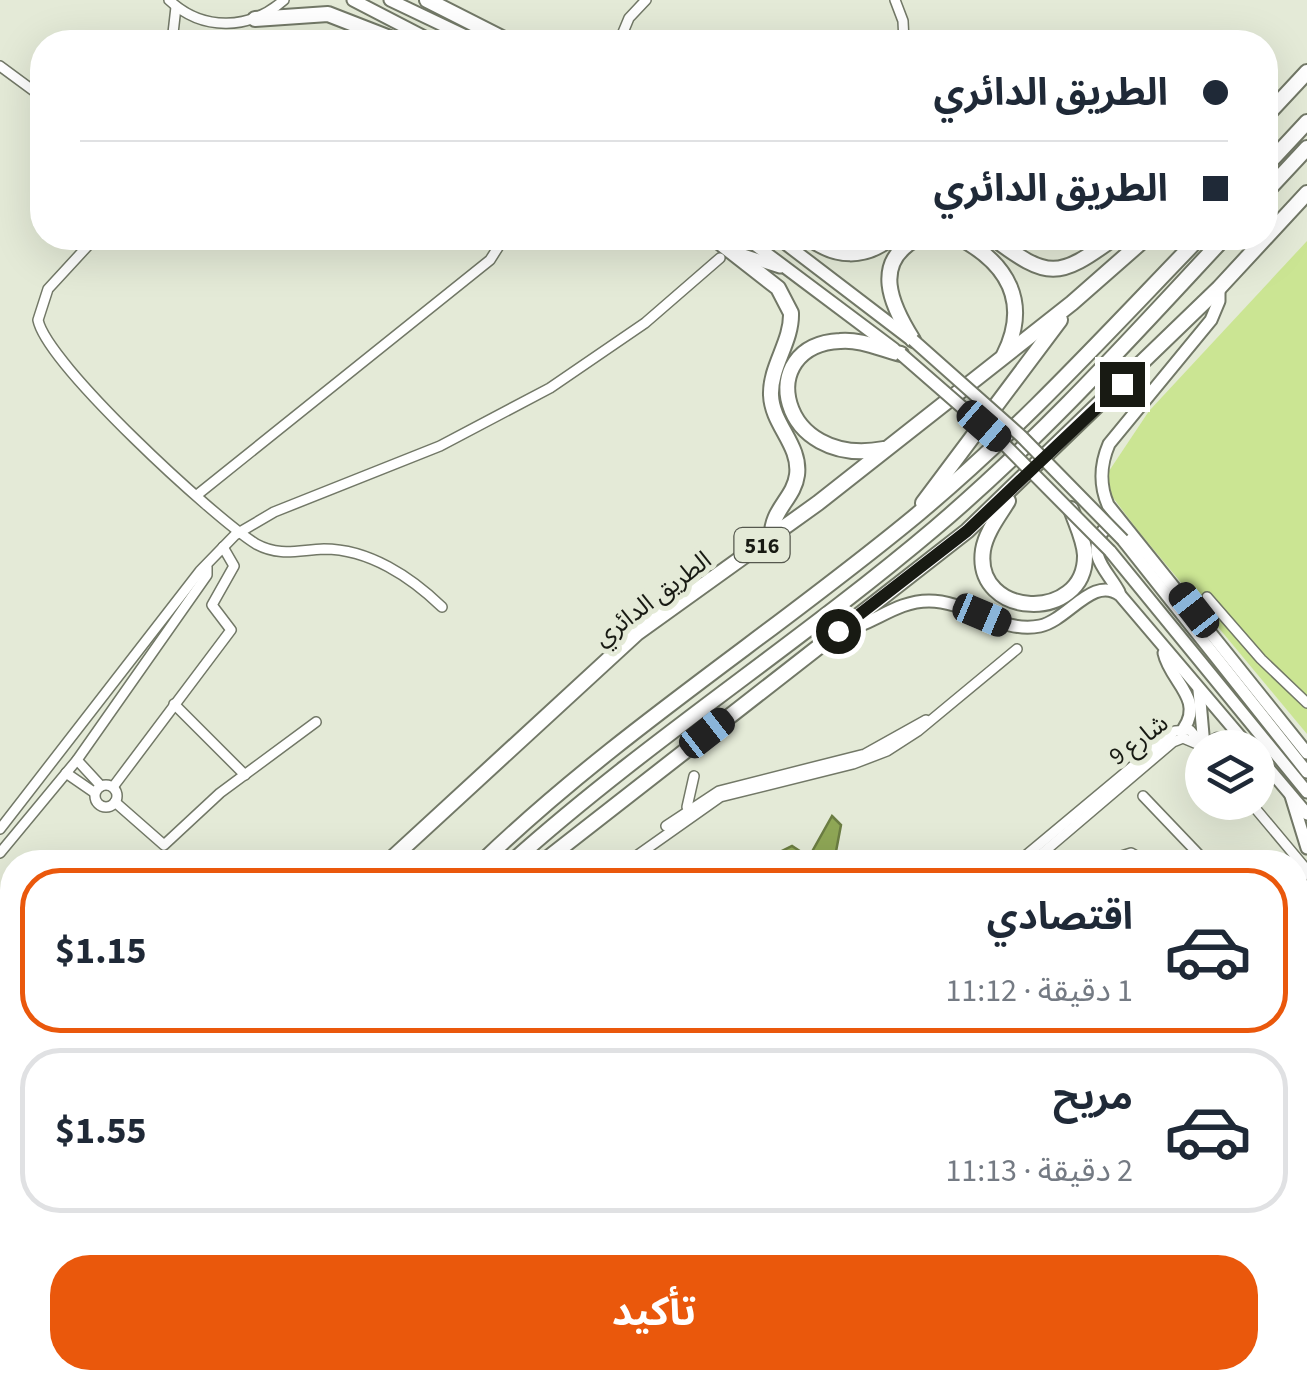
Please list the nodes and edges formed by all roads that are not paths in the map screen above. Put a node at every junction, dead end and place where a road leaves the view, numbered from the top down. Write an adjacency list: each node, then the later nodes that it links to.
1 (284, 0): 8 (street)
2 (353, 0): 11 (main road)
3 (390, 0): 12 (main road)
4 (427, 0): 13 (highway)
5 (646, 0): 14 (street)
6 (895, 0): 15 (street)
7 (173, 3): 8 (street); 9 (street)
8 (255, 18): 10 (highway)
9 (172, 30)
10 (369, 30)
11 (411, 30)
12 (453, 30)
13 (486, 30)
14 (624, 30)
15 (903, 30)
16 (0, 66): 18 (street)
17 (1307, 72): 19 (highway)
18 (30, 88)
19 (1278, 103)
20 (1307, 122): 22 (highway)
21 (1307, 148): 23 (highway)
22 (1278, 153)
23 (1278, 179)
24 (1306, 193): 25 (highway)
25 (1278, 224)
26 (84, 250): 53 (street)
27 (496, 250): 53 (street)
28 (732, 250): 42 (highway)
29 (763, 250): 45 (main road)
30 (795, 250): 43 (main road)
31 (799, 250): 43 (main road)
32 (828, 250): 33 (highway)
33 (871, 250)
34 (903, 250): 48 (highway)
35 (976, 250): 50 (highway)
36 (1010, 250): 37 (highway)
37 (1097, 250)
38 (1132, 250): 47 (highway, الطريق الدائري / 516)
39 (1187, 250): 55 (highway)
40 (1213, 250): 98 (highway)
41 (1254, 250): 46 (highway)
42 (736, 253): 45 (main road); 58 (highway)
43 (804, 256): 48 (main road)
44 (720, 258): 57 (street)
45 (794, 271): 49 (main road)
46 (1219, 288): 52 (highway); 56 (main road)
47 (1072, 303): 50 (highway, الطريق الدائري / 516); 55 (highway)
48 (913, 340): 79 (main road, bridge)
49 (900, 354): 51 (highway); 54 (main road, bridge)
50 (1002, 359): 51 (highway, الطريق الدائري / 516)
51 (888, 448): 58 (highway, الطريق الدائري / 516)
52 (1015, 490): 54 (highway); 64 (highway)
53 (197, 495): 57 (street)
54 (1071, 509): 85 (main road, bridge)
55 (919, 514): 97 (highway)
56 (1126, 524): 61 (main road); 76 (main road)
57 (238, 533): 59 (street); 63 (street)
58 (772, 538): 96 (highway, الطريق الدائري / 516)
59 (223, 547): 60 (street); 69 (street)
60 (207, 567): 77 (street); 92 (street)
61 (1120, 596): 64 (main road); 65 (main road)
62 (1207, 596): 68 (street)
63 (442, 606)
64 (838, 631): 99 (highway)
65 (1163, 649): 67 (main road); 71 (main road)
66 (1017, 650): 75 (street)
67 (1195, 682): 72 (main road); 73 (main road)
68 (1307, 703)
69 (174, 704): 80 (street); 83 (street)
70 (316, 722): 80 (street)
71 (1184, 728): 100 (street, شارع 9)
72 (1204, 730)
73 (1234, 730)
74 (1185, 741): 101 (street, شارع 9)
75 (893, 743): 89 (street); 94 (street)
76 (1307, 753)
77 (76, 760): 78 (street); 84 (street)
78 (66, 772): 84 (street); 95 (street)
79 (1307, 772)
80 (245, 775): 88 (street)
81 (694, 776): 89 (street)
82 (1275, 777): 87 (main road)
83 (113, 787): 84 (street); 88 (street)
84 (98, 789): 88 (street)
85 (1307, 792)
86 (1143, 796): 102 (street)
87 (1291, 796): 90 (main road); 93 (main road)
88 (115, 802)
89 (686, 809): 94 (street)
90 (1307, 814)
91 (1265, 820): 103 (street)
92 (0, 829)
93 (1307, 848)
94 (644, 849)
95 (2, 850)
96 (401, 850)
97 (496, 850)
98 (526, 850)
99 (557, 850)
100 (1032, 850)
101 (1046, 850)
102 (1195, 850)
103 (1290, 850)

